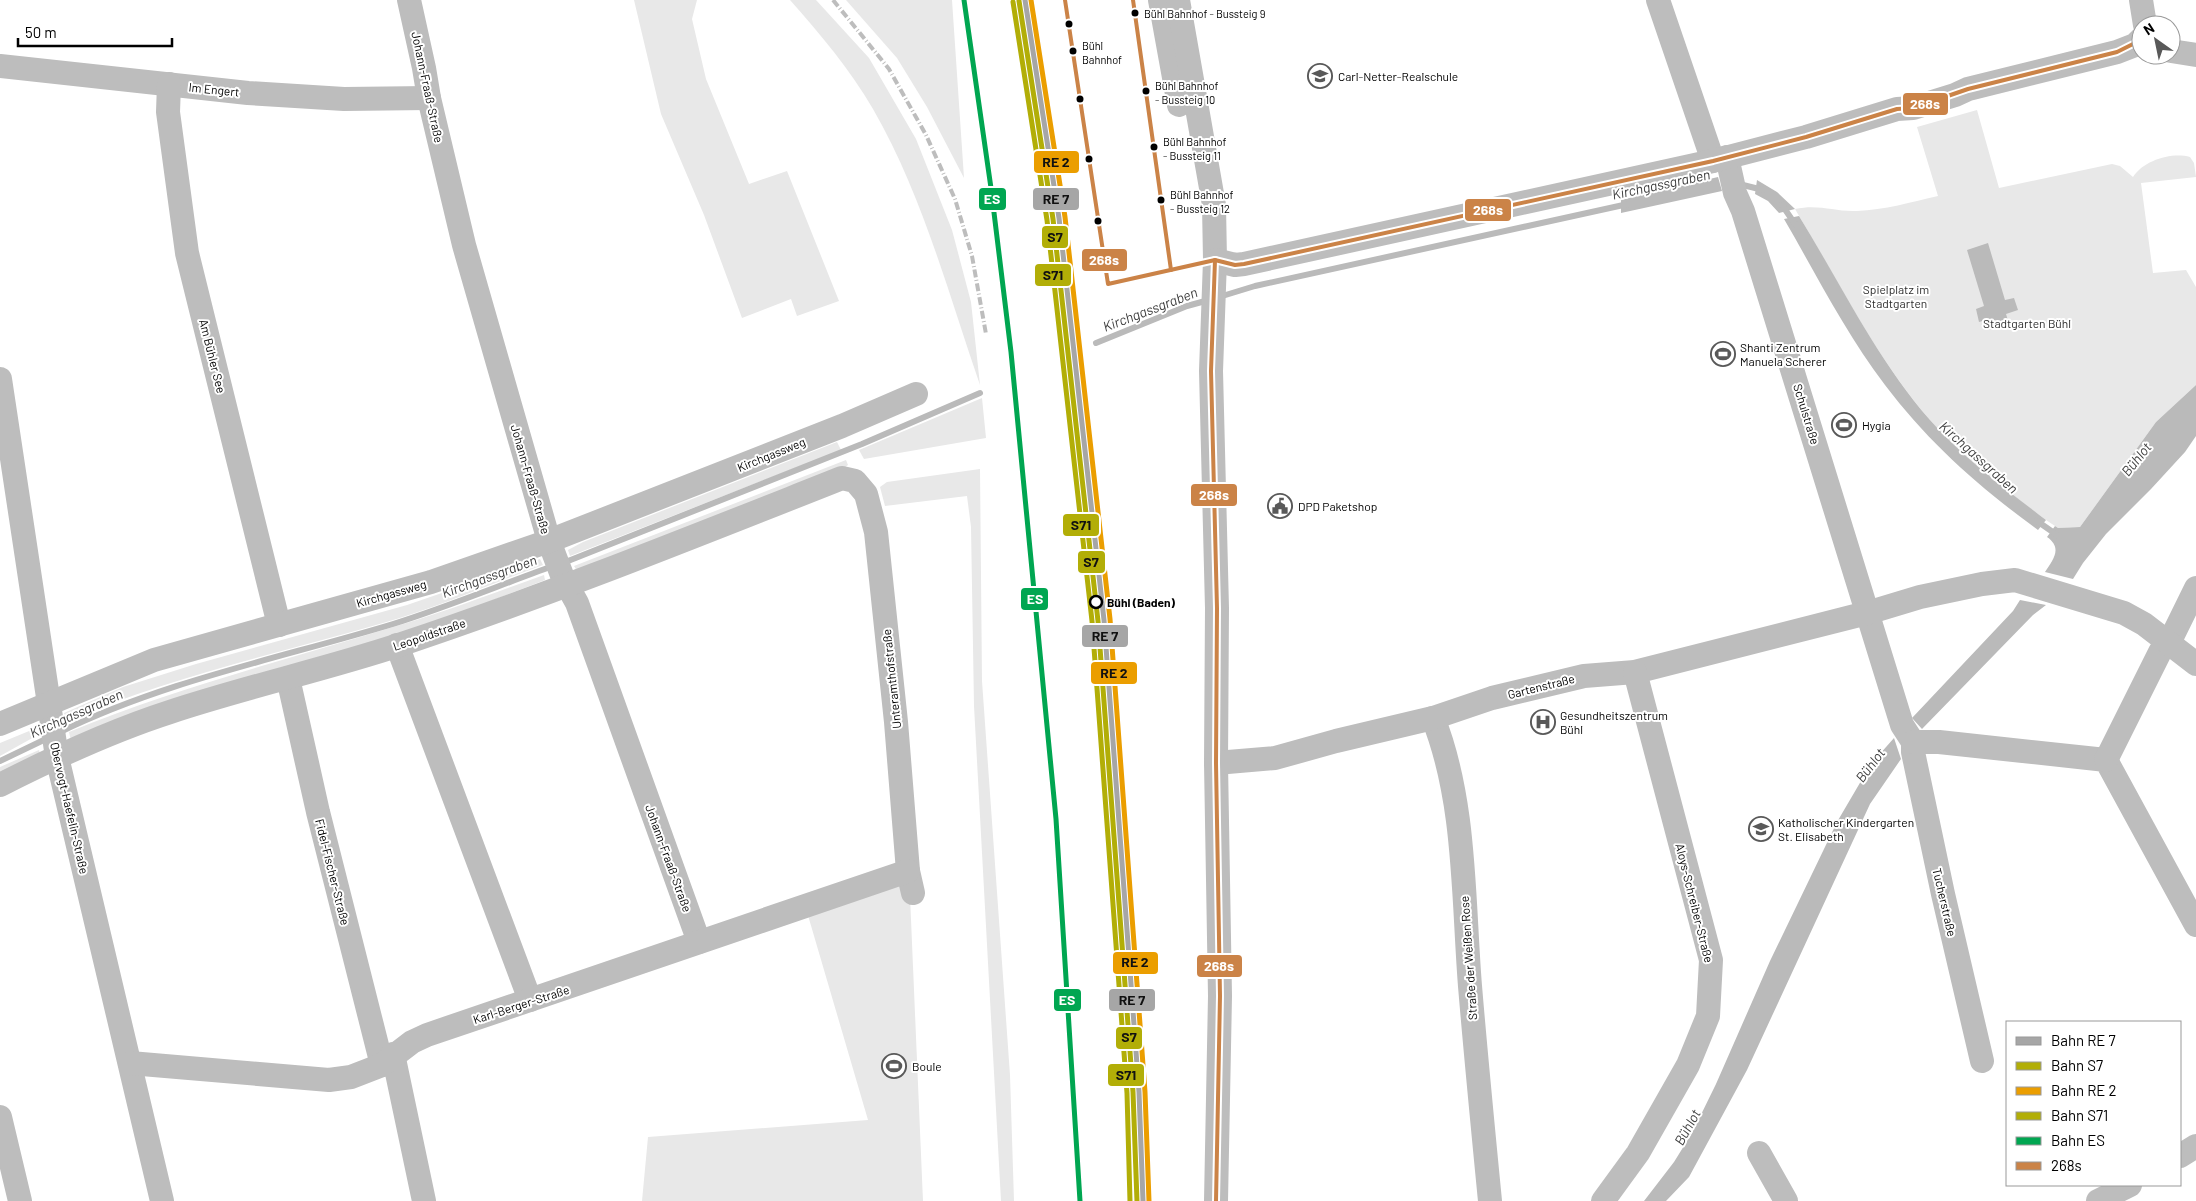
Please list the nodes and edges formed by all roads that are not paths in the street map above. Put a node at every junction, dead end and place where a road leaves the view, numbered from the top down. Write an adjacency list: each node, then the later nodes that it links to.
1 (409, 0): 12 (street, Johann-Fraaß-Straße)
2 (1160, 0): 14 (street)
3 (1178, 0): 14 (street)
4 (1658, 0): 13 (street, Schulstraße)
5 (2141, 0): 6 (street)
6 (2143, 15)
7 (2131, 46): 13 (street)
8 (2181, 53): 9 (street)
9 (2196, 55)
10 (0, 66): 11 (street, Im Engert)
11 (169, 84): 12 (street, Im Engert); 22 (street, Am Bühler See)
12 (428, 98): 18 (street, Johann-Fraaß-Straße)
13 (1727, 172): 14 (street); 21 (street, Schulstraße)
14 (1215, 260): 34 (street)
15 (0, 379): 28 (street, Obervogt-Haefelin-Straße)
16 (916, 394): 18 (street, Kirchgassweg)
17 (855, 481): 19 (street, Leopoldstraße); 36 (street, Unteramthofstraße)
18 (551, 548): 19 (street, Johann-Fraaß-Straße); 22 (street, Kirchgassweg)
19 (565, 582): 24 (street, Leopoldstraße); 38 (street, Johann-Fraaß-Straße)
20 (2196, 588): 23 (street)
21 (1867, 614): 23 (street, Gartenstraße); 26 (street, Gartenstraße); 31 (street, Tucherstraße)
22 (279, 624): 28 (street, Kirchgassweg)
23 (2169, 643): 25 (street, Gartenstraße); 33 (street)
24 (396, 646): 27 (street, Leopoldstraße); 39 (street)
25 (2196, 664)
26 (1635, 672): 29 (street, Gartenstraße); 53 (street, Aloys-Schreiber-Straße)
27 (288, 678): 32 (street, Leopoldstraße); 40 (street, Fidel-Fischer-Straße)
28 (49, 710): 30 (street, Kirchgassweg); 32 (street, Obervogt-Haefelin-Straße)
29 (1433, 718): 34 (street, Gartenstraße); 52 (street, Straße der Weißen Rose)
30 (0, 724)
31 (1913, 740): 33 (street); 41 (street, Tucherstraße)
32 (56, 751): 35 (street, Leopoldstraße); 42 (street, Obervogt-Haefelin-Straße)
33 (2106, 760): 37 (street)
34 (1216, 763): 51 (street)
35 (0, 785)
36 (913, 882): 38 (street, Karl-Berger-Straße)
37 (2196, 925)
38 (699, 942): 39 (street, Karl-Berger-Straße)
39 (530, 1000): 40 (street, Karl-Berger-Straße)
40 (387, 1060): 42 (street, Karl-Berger-Straße); 50 (street, Fidel-Fischer-Straße)
41 (1982, 1061)
42 (130, 1062): 49 (street, Obervogt-Haefelin-Straße)
43 (0, 1117): 48 (street)
44 (2196, 1146): 46 (street)
45 (1759, 1152): 54 (street)
46 (2181, 1155)
47 (2128, 1186): 55 (street)
48 (20, 1201)
49 (162, 1201)
50 (424, 1201)
51 (1216, 1201)
52 (1490, 1201)
53 (1603, 1201)
54 (1786, 1201)
55 (2098, 1201)

